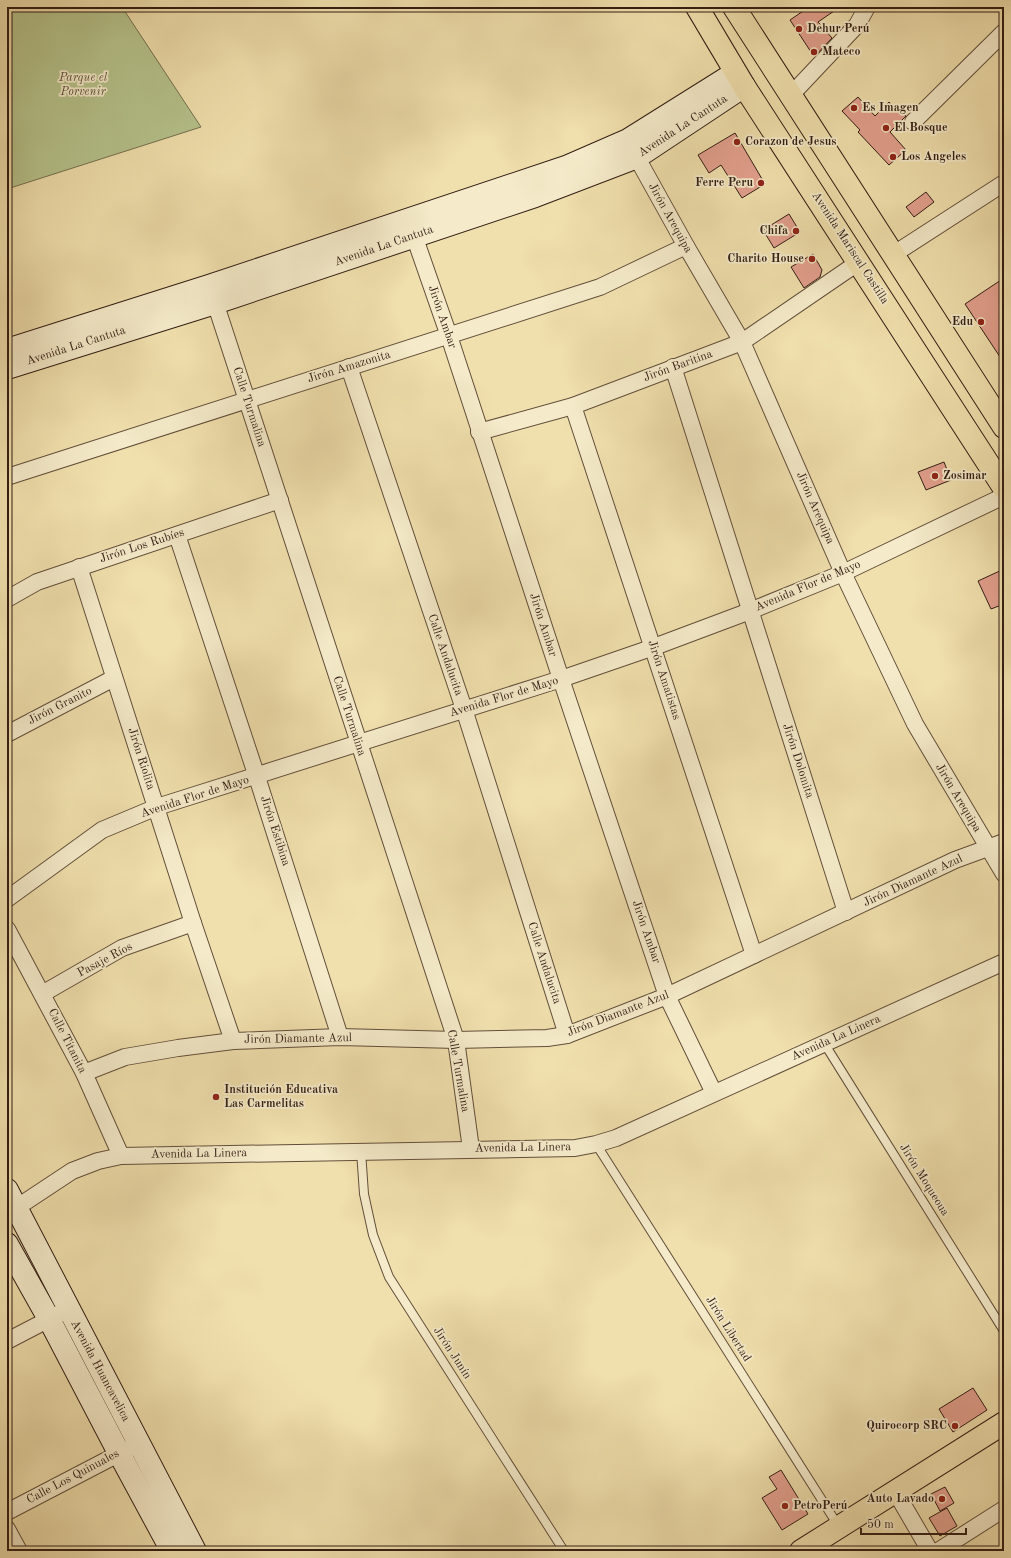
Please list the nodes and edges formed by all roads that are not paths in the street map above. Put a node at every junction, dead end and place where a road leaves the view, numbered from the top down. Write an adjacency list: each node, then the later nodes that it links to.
1 (697, 7): 5 (highway, Avenida Mariscal Castilla)
2 (734, 7): 6 (highway)
3 (867, 7): 6 (street)
4 (1004, 32): 7 (street)
5 (740, 80): 8 (main road, Avenida La Cantuta); 13 (highway, Avenida Mariscal Castilla)
6 (790, 96): 12 (highway)
7 (913, 122)
8 (632, 149): 10 (main road, Avenida La Cantuta); 11 (street, Jirón Arequipa)
9 (1004, 183): 12 (street)
10 (411, 227): 14 (main road, Avenida La Cantuta); 15 (street, Jirón Ambar)
11 (686, 246): 15 (street, Jirón Amazonita); 16 (street, Jirón Arequipa)
12 (894, 254): 23 (highway)
13 (859, 262): 16 (street, Jirón Baritina); 26 (highway, Avenida Mariscal Castilla)
14 (212, 294): 17 (main road, Avenida La Cantuta); 20 (main road, Avenida La Cantuta); 21 (street, Calle Turmalina)
15 (449, 336): 18 (street, Jirón Amazonita); 24 (street, Jirón Ambar)
16 (742, 342): 19 (street, Jirón Baritina); 31 (street, Jirón Arequipa)
17 (7, 350)
18 (349, 367): 21 (street, Jirón Amazonita); 37 (street, Calle Andalucita)
19 (673, 367): 22 (street, Jirón Baritina); 33 (street, Jirón Dolomita)
20 (7, 368)
21 (247, 399): 25 (street, Jirón Amazonita); 28 (street, Calle Turmalina)
22 (573, 406): 24 (street, Jirón Baritina); 34 (street, Jirón Amatistas)
23 (1004, 427)
24 (479, 432): 36 (street, Jirón Ambar)
25 (7, 477)
26 (1004, 488)
27 (1004, 496): 31 (street, Avenida Flor de Mayo)
28 (280, 500): 29 (street, Jirón Los Rubíes); 39 (street, Calle Turmalina)
29 (177, 534): 30 (street, Jirón Los Rubíes); 40 (street, Jirón Estibina)
30 (79, 567): 32 (street, Jirón Los Rubíes); 35 (street, Jirón Riolita)
31 (843, 573): 33 (street, Avenida Flor de Mayo); 43 (street, Jirón Arequipa)
32 (7, 600)
33 (750, 611): 34 (street, Avenida Flor de Mayo); 46 (street, Jirón Dolomita)
34 (654, 647): 36 (street, Avenida Flor de Mayo); 49 (street, Jirón Amatistas)
35 (114, 678): 38 (street, Jirón Granito); 41 (street, Jirón Riolita)
36 (561, 679): 37 (street, Avenida Flor de Mayo); 52 (street, Jirón Ambar)
37 (464, 709): 39 (street, Avenida Flor de Mayo); 53 (street, Calle Andalucita)
38 (7, 734)
39 (358, 743): 40 (street, Avenida Flor de Mayo); 55 (street, Calle Turmalina)
40 (257, 777): 41 (street, Avenida Flor de Mayo); 54 (street, Jirón Estibina)
41 (157, 808): 45 (street, Avenida Flor de Mayo); 47 (street, Jirón Riolita)
42 (1004, 842): 43 (street, Jirón Diamante Azul)
43 (988, 848): 44 (street, Jirón Arequipa); 46 (street, Jirón Diamante Azul)
44 (1004, 874)
45 (7, 898)
46 (846, 912): 49 (street, Jirón Diamante Azul)
47 (193, 923): 51 (street, Pasaje Ríos); 56 (street, Jirón Riolita)
48 (7, 930): 51 (street, Calle Titanita)
49 (754, 955): 52 (street, Jirón Diamante Azul)
50 (1004, 962): 57 (street, Avenida La Linera)
51 (42, 994): 58 (street, Calle Titanita)
52 (668, 996): 53 (street, Jirón Diamante Azul); 59 (street, Jirón Ambar)
53 (567, 1035): 55 (street, Jirón Diamante Azul)
54 (340, 1038): 55 (street, Jirón Diamante Azul); 56 (street, Jirón Diamante Azul)
55 (456, 1040): 61 (street, Calle Turmalina)
56 (233, 1041): 58 (street, Jirón Diamante Azul)
57 (824, 1043): 59 (street, Avenida La Linera); 68 (lane, Jirón Moqueoua)
58 (84, 1073): 63 (street, Calle Titanita)
59 (714, 1093): 60 (street, Avenida La Linera)
60 (596, 1144): 61 (street, Avenida La Linera); 76 (lane, Jirón Libertad)
61 (471, 1149): 62 (street, Avenida La Linera)
62 (361, 1151): 63 (street, Avenida La Linera); 80 (lane, Jirón Junín)
63 (121, 1156): 64 (street, Avenida La Linera)
64 (10, 1204): 66 (main road, Avenida Huancavelica)
65 (7, 1244): 67 (main road, Avenida Huancavelica)
66 (68, 1309): 67 (street); 71 (main road, Avenida Huancavelica)
67 (49, 1319): 69 (street); 72 (main road, Avenida Huancavelica)
68 (1004, 1331)
69 (7, 1341)
70 (1004, 1423): 73 (highway)
71 (139, 1444): 72 (street, Calle Los Quinuales); 78 (main road, Avenida Huancavelica)
72 (118, 1453): 75 (street, Calle Los Quinuales); 78 (main road, Avenida Huancavelica)
73 (896, 1491): 76 (highway); 82 (street)
74 (1004, 1509): 83 (street)
75 (7, 1512)
76 (839, 1527): 81 (highway)
77 (7, 1529): 79 (street)
78 (176, 1547)
79 (19, 1551)
80 (564, 1551)
81 (801, 1551)
82 (930, 1551)
83 (938, 1551)

